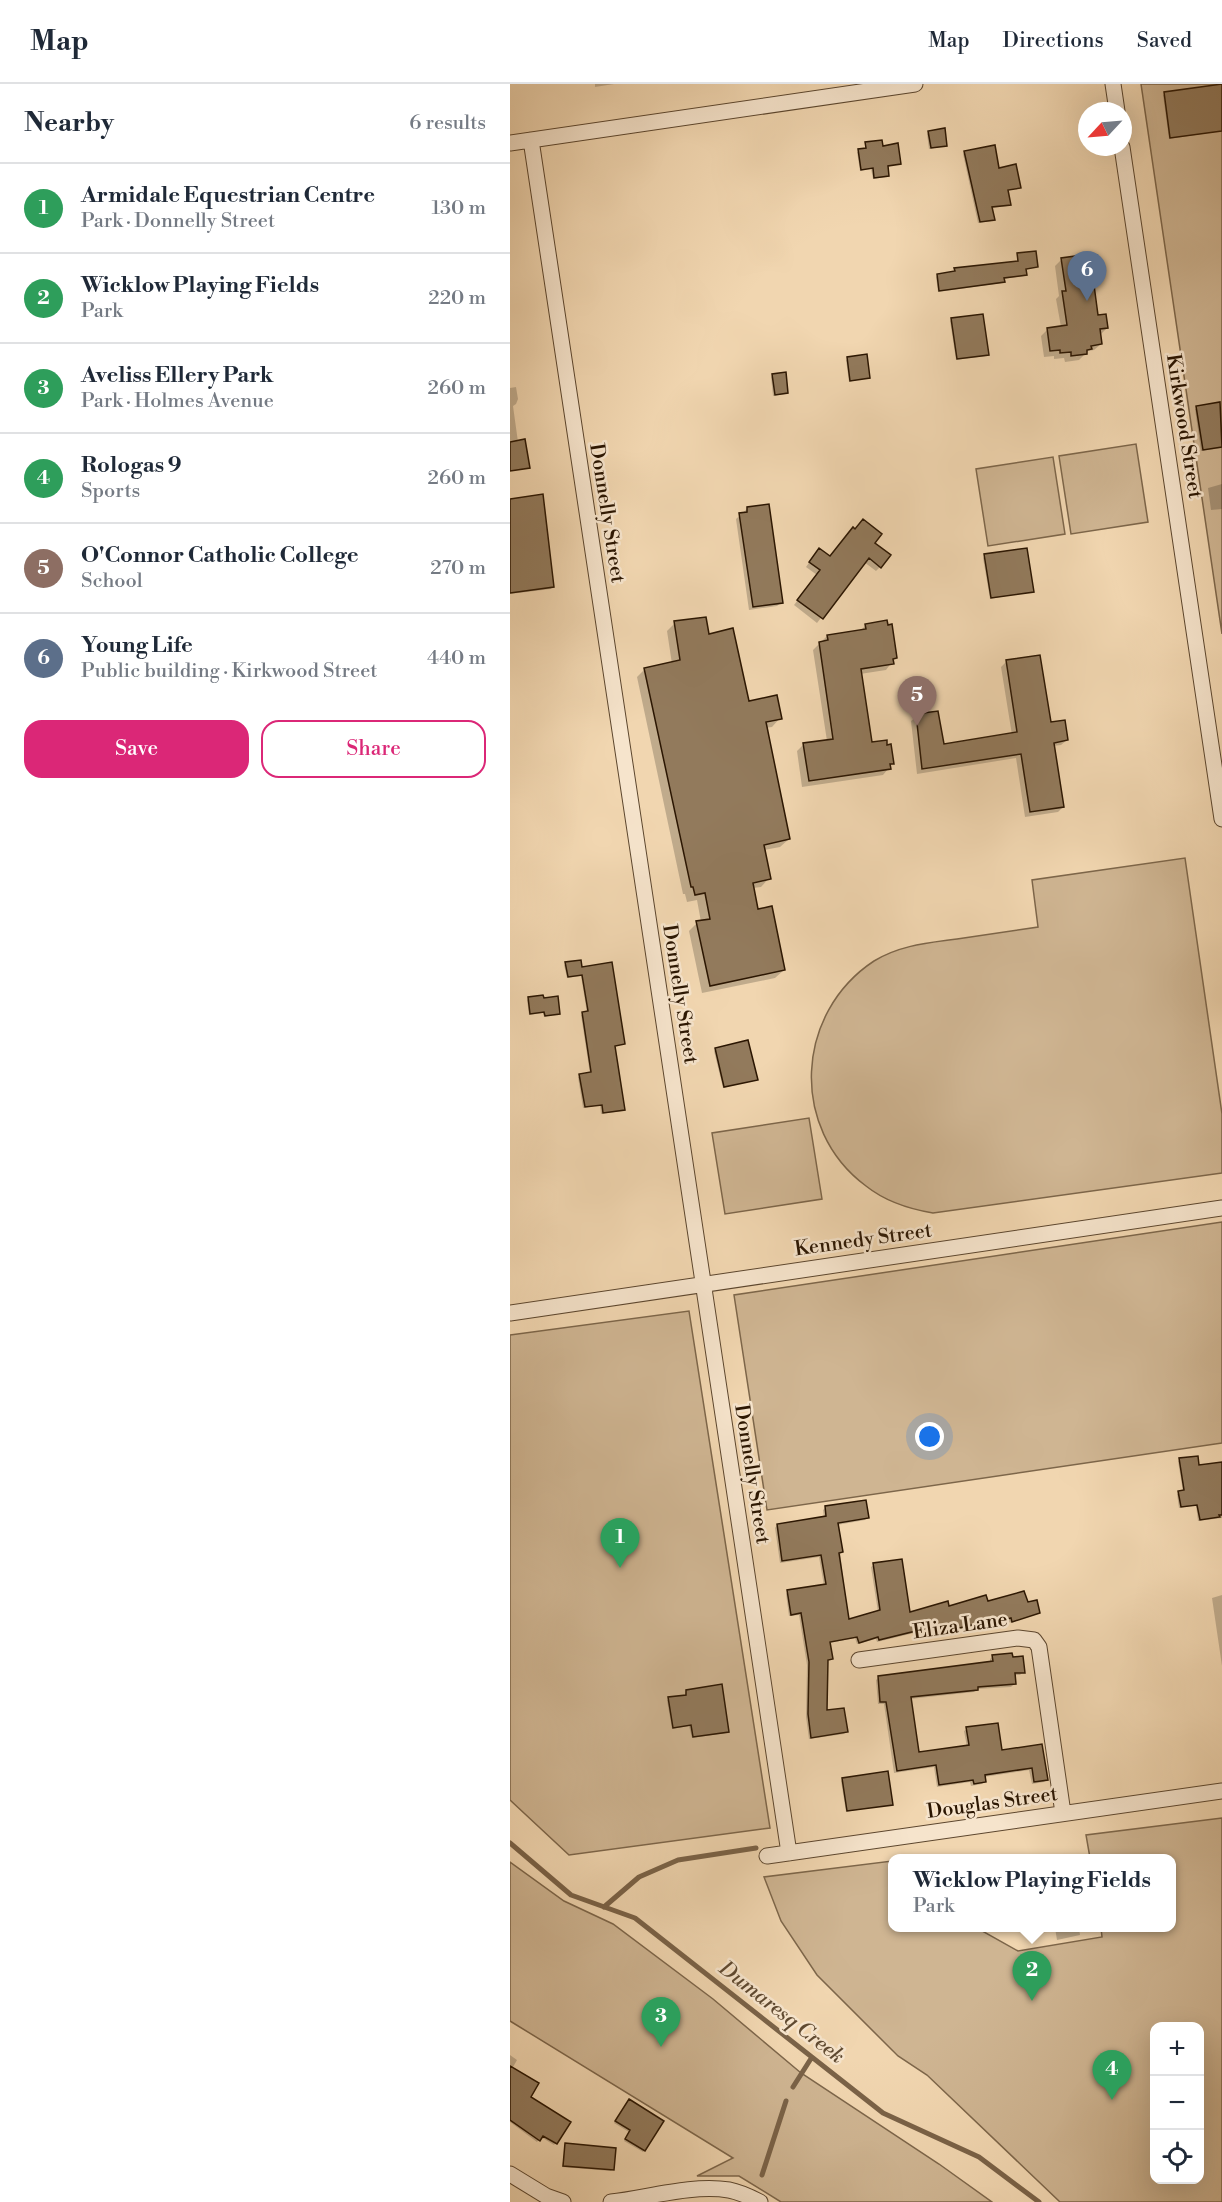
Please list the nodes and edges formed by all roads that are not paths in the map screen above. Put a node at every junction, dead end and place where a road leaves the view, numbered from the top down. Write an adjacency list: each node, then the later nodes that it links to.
1 (915, 84): 4 (street)
2 (1113, 84): 3 (street)
3 (1116, 102)
4 (531, 140): 5 (street); 9 (street, Donnelly Street)
5 (510, 143)
6 (1123, 156): 7 (street, Kirkwood Street)
7 (1222, 819)
8 (1222, 1208): 9 (street, Kennedy Street)
9 (703, 1284): 10 (street, Kennedy Street); 14 (street, Donnelly Street)
10 (510, 1313)
11 (859, 1660): 13 (street, Eliza Lane)
12 (1222, 1791): 13 (street, Douglas Street)
13 (1063, 1813): 14 (street, Douglas Street)
14 (789, 1853): 15 (street, Douglas Street)
15 (767, 1856)
16 (510, 2174): 17 (street)
17 (563, 2202)
18 (610, 2202): 19 (street)
19 (760, 2202)

